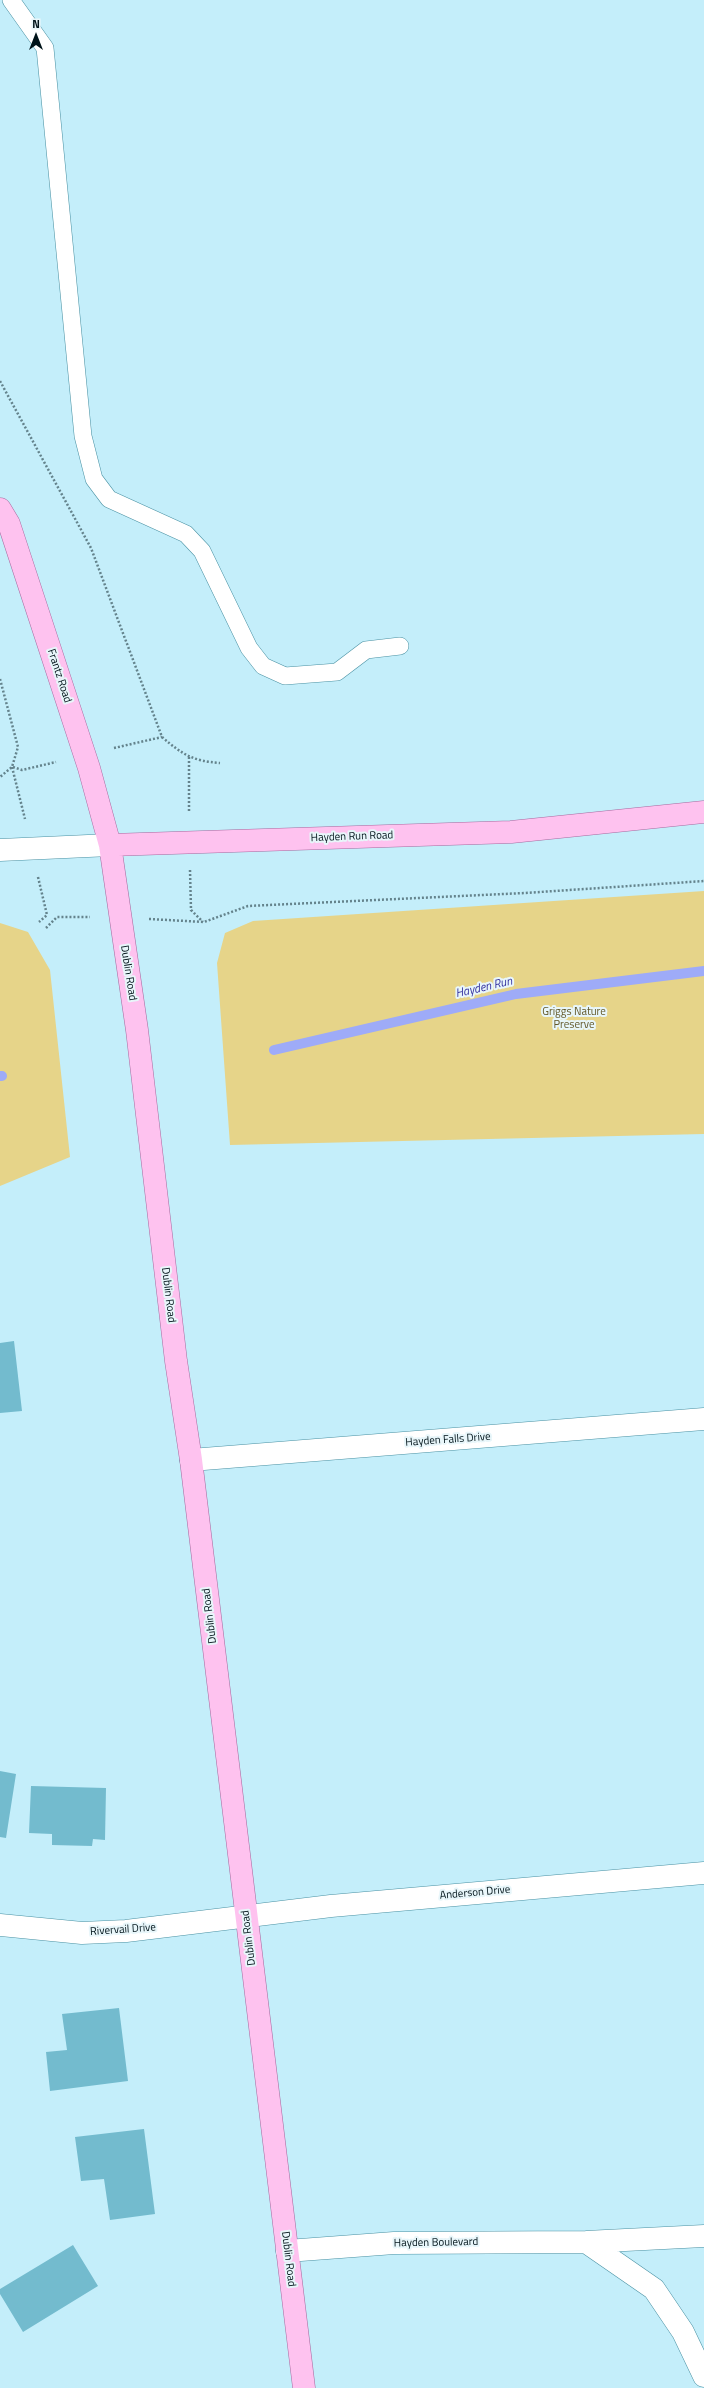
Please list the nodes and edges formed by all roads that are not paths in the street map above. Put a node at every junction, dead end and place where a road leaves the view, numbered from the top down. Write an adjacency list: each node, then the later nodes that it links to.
1 (10, 0): 3 (lane)
2 (0, 509): 5 (main road, Frantz Road)
3 (400, 646)
4 (704, 812): 5 (main road, Hayden Run Road)
5 (110, 845): 6 (street, Hayden Run Road); 8 (main road, Dublin Road)
6 (0, 850)
7 (704, 1419): 8 (street, Hayden Falls Drive)
8 (191, 1460): 10 (main road, Dublin Road)
9 (704, 1873): 10 (street, Anderson Drive)
10 (246, 1916): 11 (street, Rivervail Drive); 14 (main road, Dublin Road)
11 (0, 1925)
12 (704, 2236): 13 (street, Hayden Boulevard)
13 (586, 2242): 14 (street, Hayden Boulevard); 15 (street)
14 (287, 2251): 16 (main road, Dublin Road)
15 (704, 2376)
16 (304, 2388)

